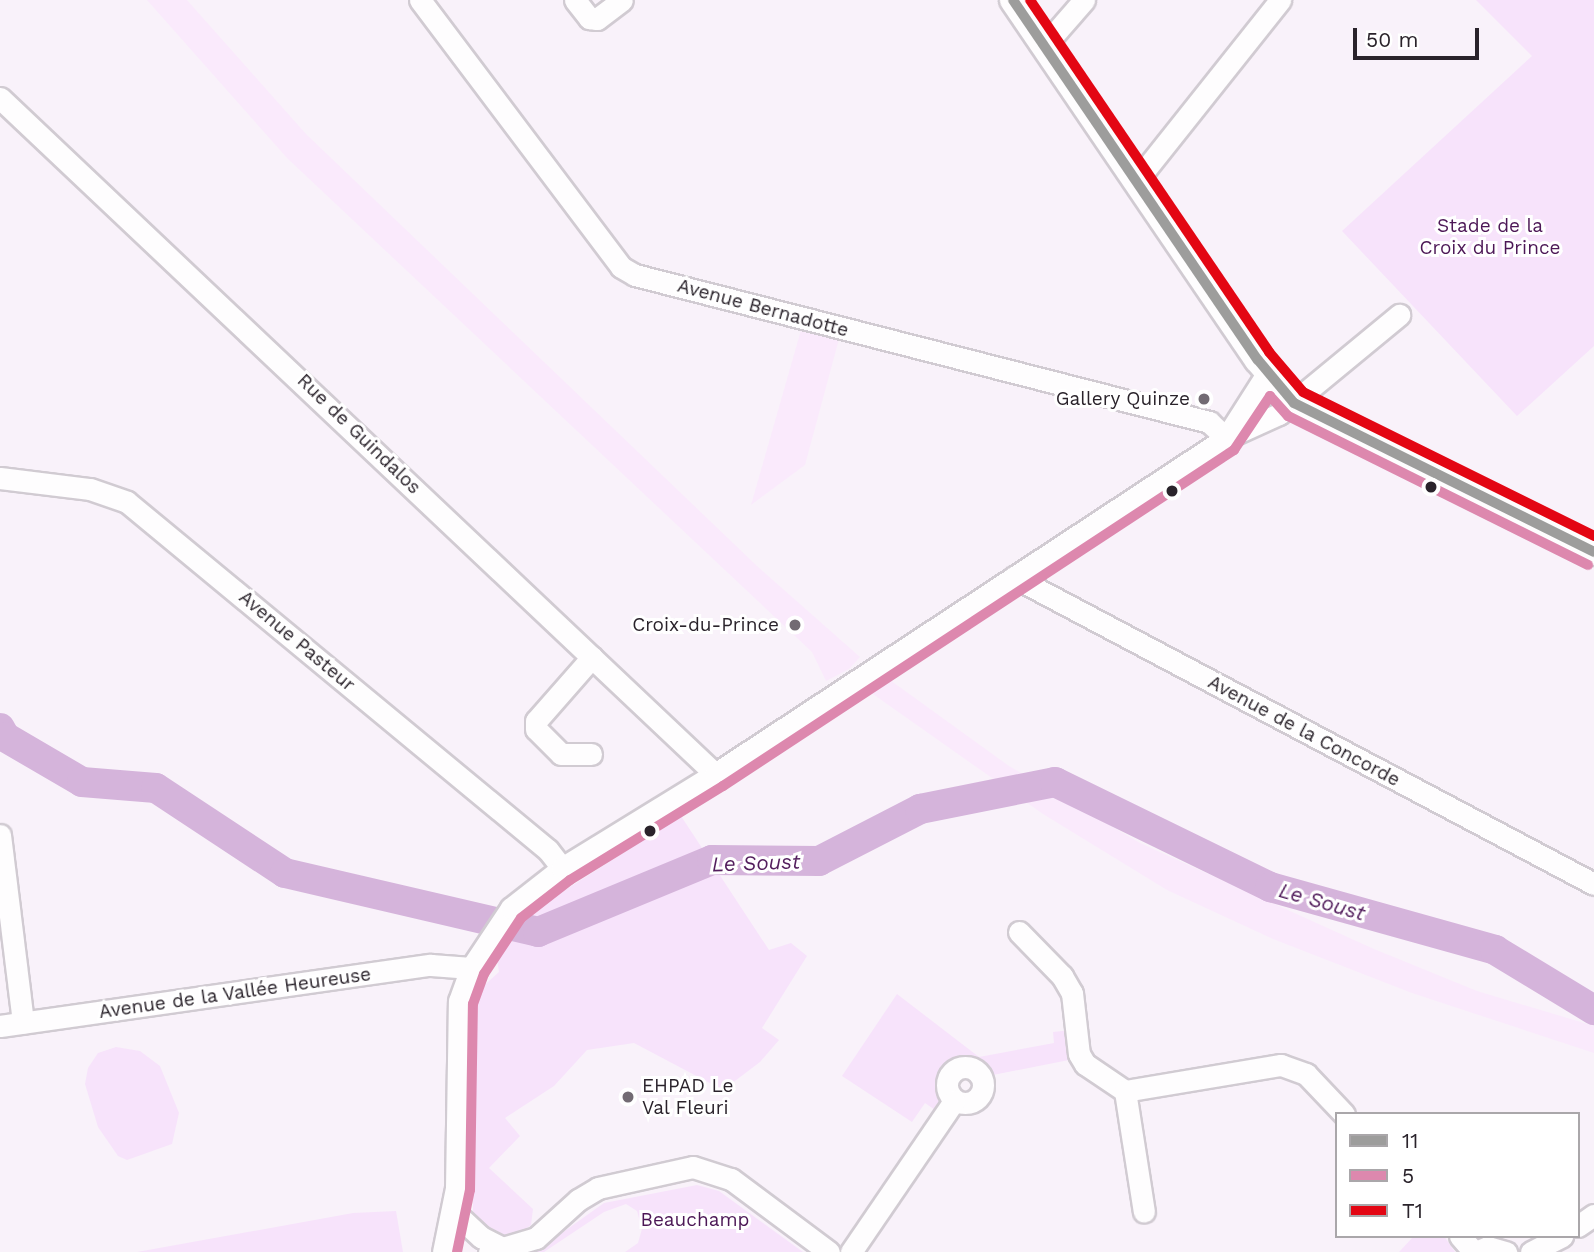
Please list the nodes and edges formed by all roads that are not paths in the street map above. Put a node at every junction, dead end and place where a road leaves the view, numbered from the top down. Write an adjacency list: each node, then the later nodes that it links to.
1 (420, 0): 13 (street, Avenue Bernadotte)
2 (575, 0): 3 (street)
3 (622, 0)
4 (1013, 0): 7 (main road)
5 (1084, 0): 7 (street)
6 (1280, 0): 9 (street)
7 (1044, 46): 9 (main road)
8 (0, 98): 17 (street, Rue de Guindalos)
9 (1138, 180): 11 (main road)
10 (1399, 315): 12 (street)
11 (1268, 372): 12 (main road); 13 (street)
12 (1294, 403): 13 (street); 15 (main road)
13 (1226, 438): 16 (street)
14 (0, 478): 21 (street, Avenue Pasteur)
15 (1594, 552)
16 (1014, 577): 19 (street); 22 (street, Avenue de la Concorde)
17 (592, 657): 18 (street); 19 (street, Rue de Guindalos)
18 (591, 754)
19 (715, 774): 21 (street)
20 (0, 835): 25 (street)
21 (562, 869): 24 (street)
22 (1594, 884)
23 (1018, 932): 27 (street)
24 (471, 968): 25 (street, Avenue de la Vallée Heureuse); 30 (street)
25 (23, 1023): 26 (street, Avenue de la Vallée Heureuse)
26 (0, 1026)
27 (1125, 1091): 29 (street); 31 (street)
28 (954, 1101): 37 (street)
29 (1342, 1112)
30 (454, 1212): 34 (street); 35 (street)
31 (1144, 1212)
32 (1462, 1238): 38 (street)
33 (1558, 1238): 40 (street)
34 (497, 1250): 36 (street)
35 (443, 1252)
36 (829, 1252)
37 (851, 1252)
38 (1475, 1252): 39 (street)
39 (1506, 1252)
40 (1531, 1252)

